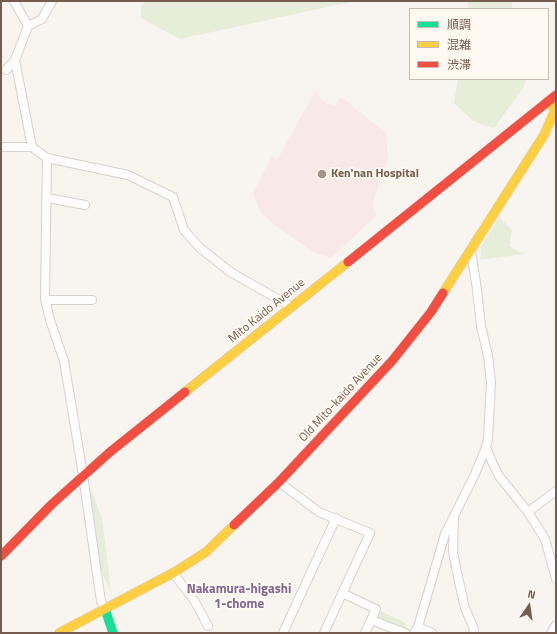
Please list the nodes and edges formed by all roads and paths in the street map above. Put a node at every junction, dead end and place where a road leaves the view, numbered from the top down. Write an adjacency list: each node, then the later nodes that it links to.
1 (14, 1): 3 (street)
2 (52, 1): 3 (street)
3 (28, 26): 4 (street)
4 (15, 60): 5 (street); 9 (street)
5 (6, 70)
6 (556, 95): 7 (main road, Mito Kaido Avenue)
7 (548, 101): 8 (main road, Old Mito-kaido Avenue); 17 (main road, Mito Kaido Avenue)
8 (556, 110): 14 (main road, Old Mito-kaido Avenue)
9 (32, 147): 10 (street); 11 (street)
10 (1, 148)
11 (47, 158): 12 (street); 17 (street)
12 (47, 198): 13 (street); 15 (street)
13 (85, 205)
14 (470, 250): 18 (street); 20 (main road, Old Mito-kaido Avenue)
15 (46, 300): 16 (street); 19 (street)
16 (92, 300)
17 (292, 307): 19 (main road, Mito Kaido Avenue)
18 (486, 446): 22 (street); 23 (street)
19 (83, 475): 25 (main road, Mito Kaido Avenue); 29 (street)
20 (278, 482): 24 (street); 26 (main road, Old Mito-kaido Avenue)
21 (556, 491): 22 (street)
22 (528, 512): 27 (street)
23 (454, 516): 33 (street); 41 (street)
24 (336, 518): 28 (street); 36 (street)
25 (1, 556)
26 (172, 573): 29 (main road, Old Mito-kaido Avenue); 32 (street)
27 (556, 580)
28 (342, 593): 30 (street); 37 (street)
29 (105, 609): 34 (main road, Old Mito-kaido Avenue); 35 (main road)
30 (371, 620): 38 (street); 39 (street)
31 (556, 625): 42 (street)
32 (208, 626)
33 (416, 630): 40 (street)
34 (59, 633)
35 (113, 633)
36 (283, 633)
37 (324, 633)
38 (365, 633)
39 (405, 633)
40 (432, 633)
41 (474, 633)
42 (551, 633)

